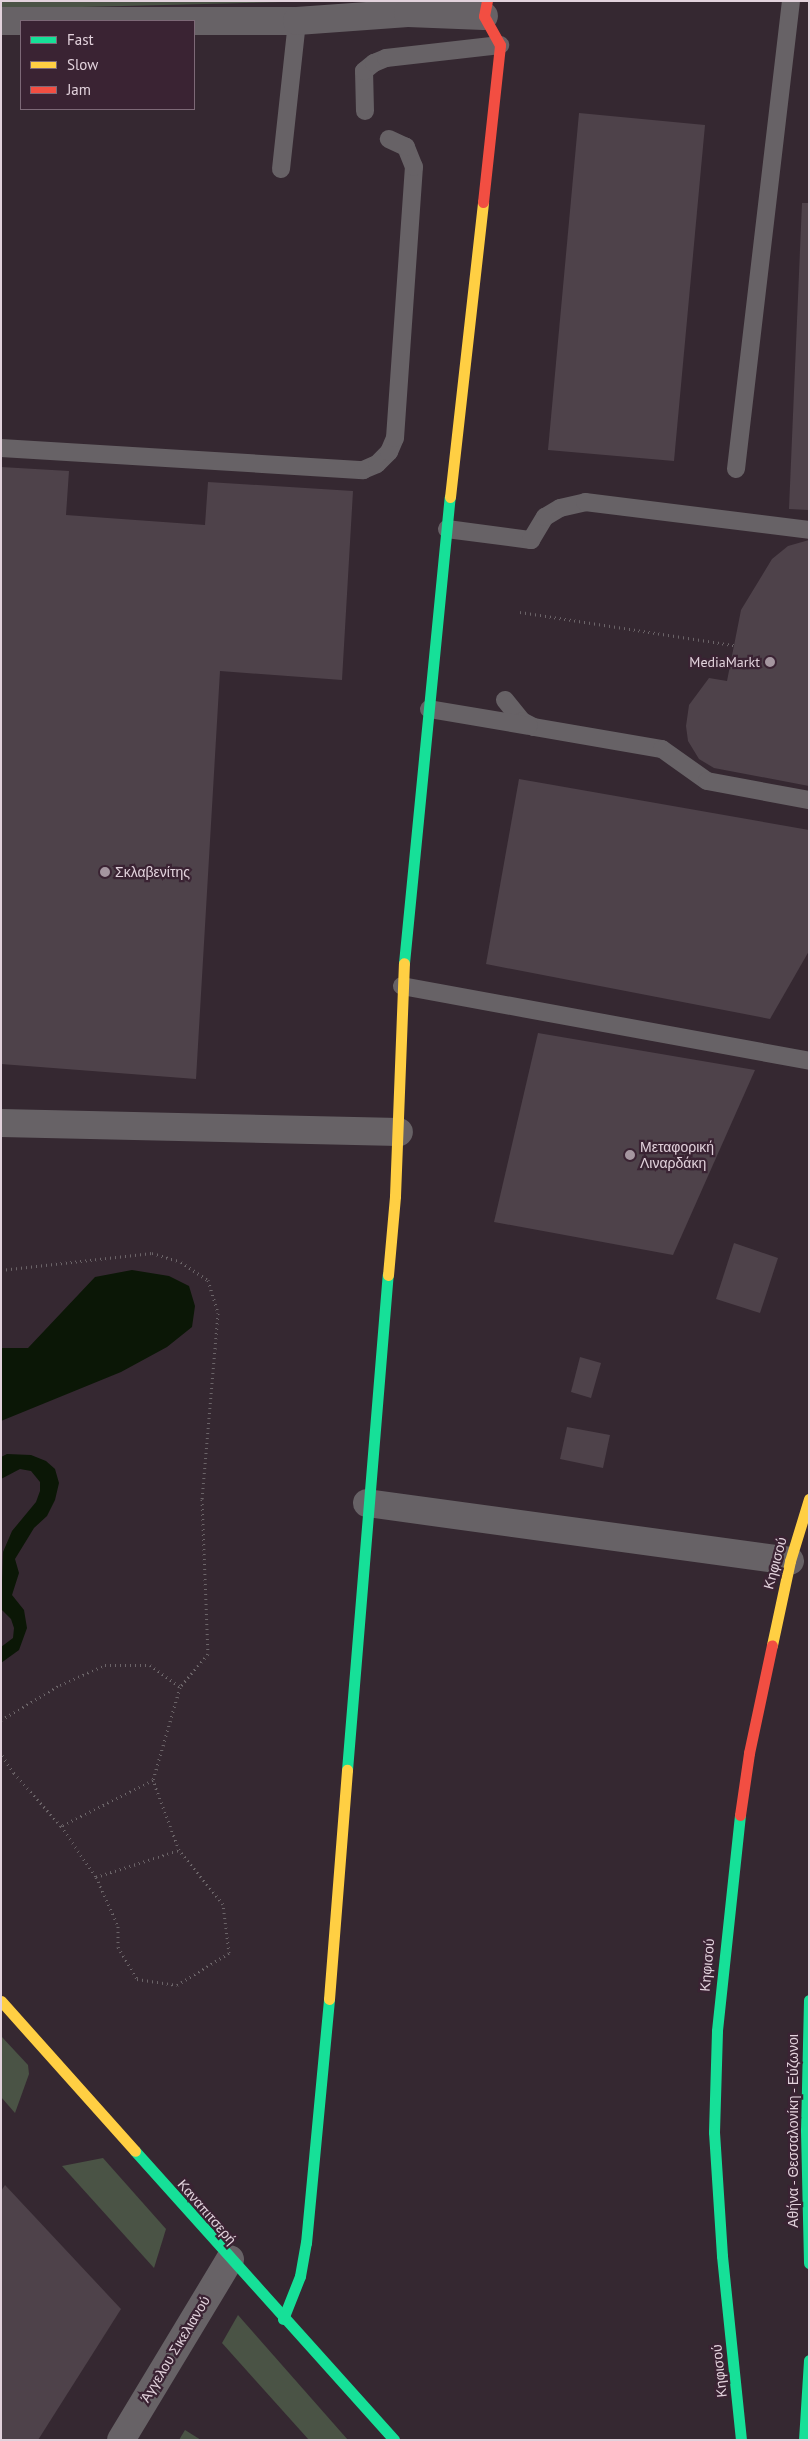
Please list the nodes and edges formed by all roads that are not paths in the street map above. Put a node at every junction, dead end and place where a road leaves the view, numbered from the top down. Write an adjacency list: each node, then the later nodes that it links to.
1 (791, 1): 13 (lane)
2 (413, 7): 3 (street); 7 (street)
3 (486, 8): 8 (main road)
4 (1, 21): 5 (street)
5 (20, 21)
6 (195, 21): 7 (street)
7 (297, 21): 11 (lane)
8 (500, 45): 9 (lane); 14 (main road)
9 (365, 111)
10 (389, 139): 12 (lane)
11 (281, 169)
12 (1, 448)
13 (736, 468)
14 (447, 529): 15 (lane); 17 (main road)
15 (809, 530)
16 (505, 700): 18 (lane)
17 (429, 710): 18 (lane); 20 (main road)
18 (534, 727): 19 (lane)
19 (809, 800)
20 (402, 986): 21 (lane); 23 (main road)
21 (809, 1061)
22 (1, 1123): 23 (street)
23 (399, 1132): 25 (main road)
24 (809, 1499): 26 (main road, Κηφισού)
25 (367, 1503): 26 (street); 31 (main road)
26 (790, 1561): 35 (main road, Κηφισού)
27 (809, 2000): 30 (main road, Αθήνα - Θεσσαλονίκη - Εύζωνοι)
28 (1, 2001): 29 (main road, Καναπιτσερή)
29 (230, 2259): 31 (main road, Καναπιτσερή); 33 (street, Άγγελου Σικελιανού)
30 (809, 2263)
31 (283, 2319): 34 (main road, Καναπιτσερή)
32 (809, 2360): 36 (main road)
33 (121, 2440)
34 (394, 2440)
35 (741, 2440)
36 (804, 2440)

